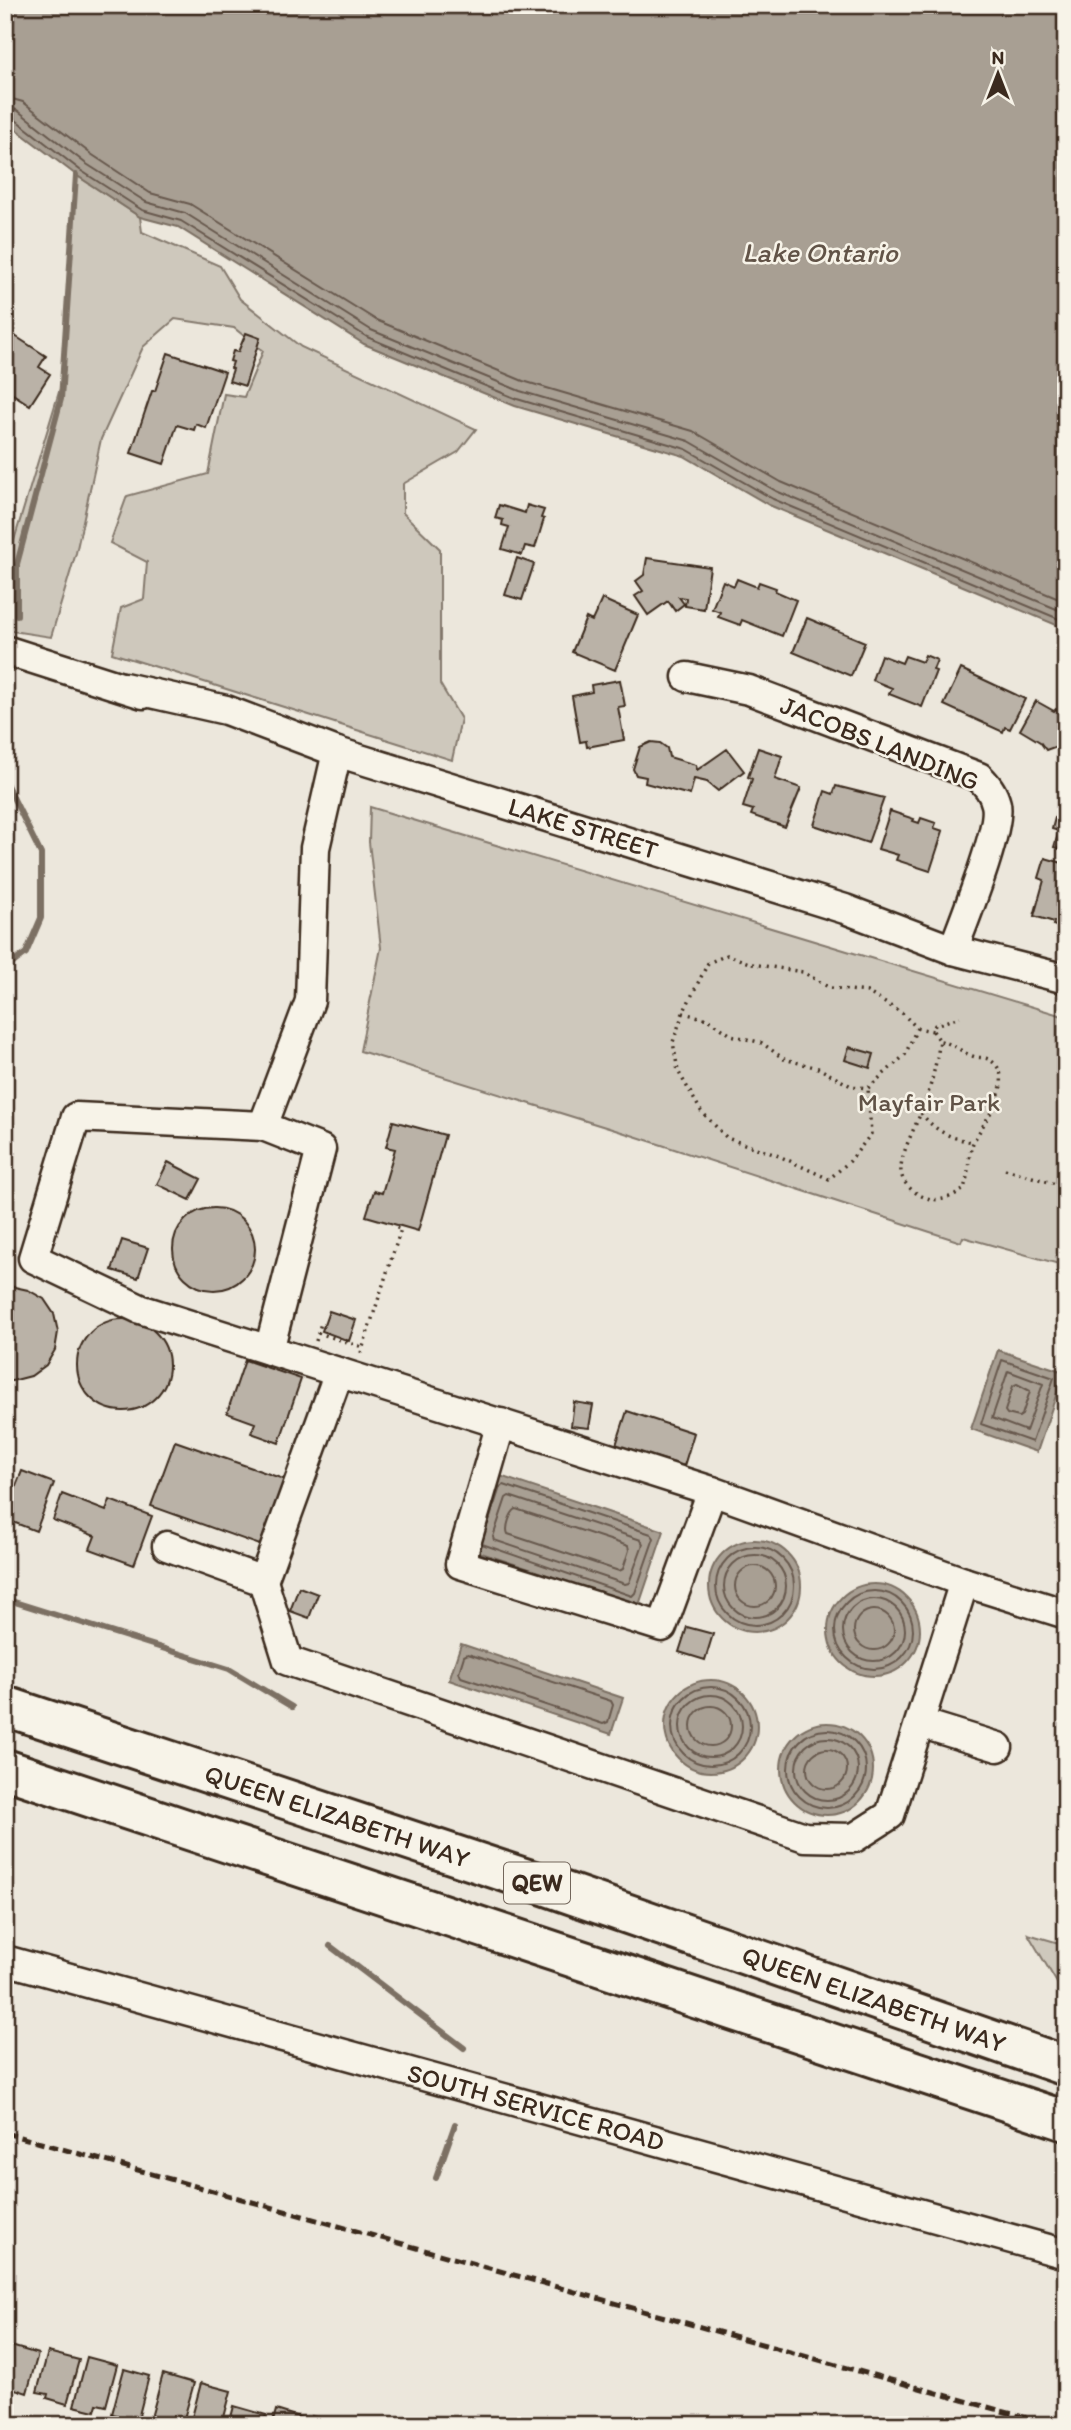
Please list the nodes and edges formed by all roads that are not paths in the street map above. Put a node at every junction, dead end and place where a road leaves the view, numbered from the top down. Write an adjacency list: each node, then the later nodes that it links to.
1 (5, 650): 3 (street, LAKE STREET)
2 (687, 677): 4 (street, JACOBS LANDING)
3 (330, 750): 4 (street, LAKE STREET); 7 (street)
4 (956, 942): 5 (street, LAKE STREET); 6 (street, LAKE STREET)
5 (1066, 972)
6 (1066, 979)
7 (263, 1126): 8 (street); 8 (street)
8 (269, 1350): 9 (street)
9 (346, 1374): 10 (street); 13 (street)
10 (500, 1423): 11 (street); 11 (street)
11 (712, 1491): 14 (street)
12 (167, 1546): 13 (street)
13 (263, 1581): 17 (street)
14 (964, 1582): 15 (street); 17 (street)
15 (1066, 1614)
16 (5, 1706): 21 (highway, QUEEN ELIZABETH WAY / QEW)
17 (919, 1723): 18 (street)
18 (998, 1747)
19 (5, 1769): 22 (highway, QUEEN ELIZABETH WAY / QEW)
20 (5, 1960): 23 (street, SOUTH SERVICE ROAD)
21 (1066, 2066)
22 (1066, 2121)
23 (1066, 2254)

